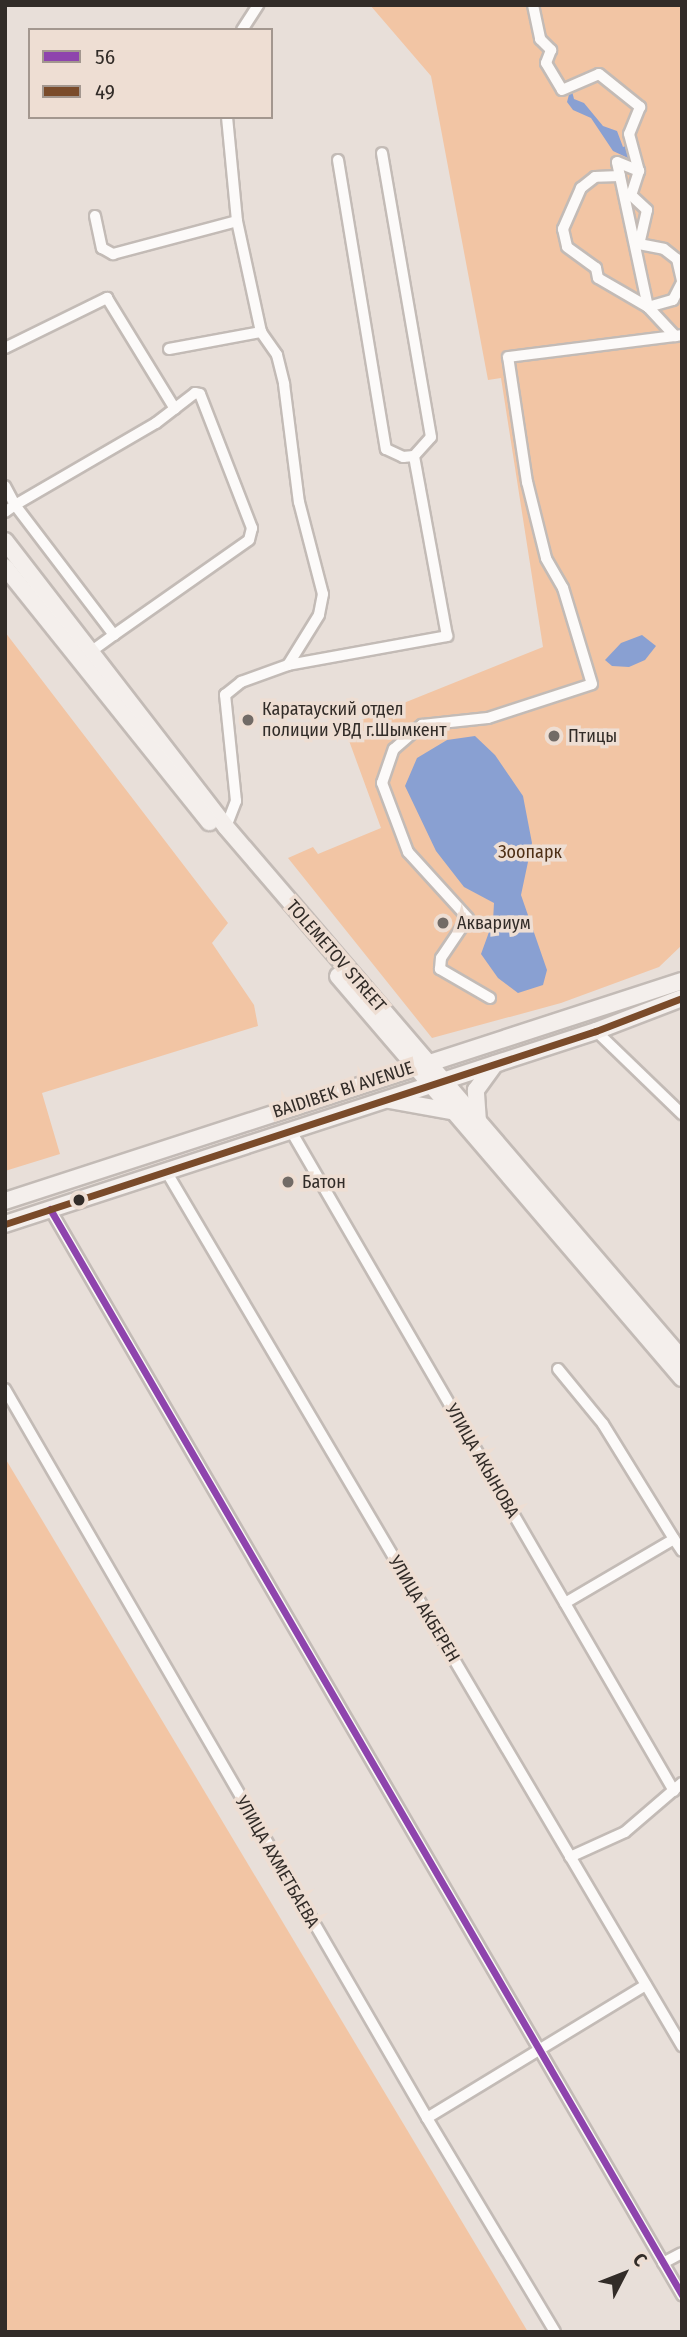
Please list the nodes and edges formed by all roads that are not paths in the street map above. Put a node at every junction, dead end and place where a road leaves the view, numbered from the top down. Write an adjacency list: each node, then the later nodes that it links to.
1 (258, 5): 3 (street)
2 (533, 5): 7 (street)
3 (243, 28)
4 (227, 119): 10 (street)
5 (382, 153): 18 (street)
6 (338, 160): 18 (street)
7 (639, 171): 8 (street); 11 (street)
8 (620, 176): 12 (street); 12 (street)
9 (95, 216): 10 (street)
10 (237, 221): 13 (street)
11 (682, 281): 12 (street)
12 (648, 307): 14 (street)
13 (261, 332): 16 (street); 26 (street)
14 (678, 335): 29 (street)
15 (5, 348): 17 (street)
16 (169, 349)
17 (175, 409): 20 (street); 24 (street)
18 (414, 456): 26 (street)
19 (5, 486): 20 (street)
20 (15, 505): 21 (street); 24 (street)
21 (5, 512)
22 (5, 541): 25 (main road, TOLEMETOV STREET)
23 (5, 567): 33 (main road, TOLEMETOV STREET)
24 (114, 635): 25 (street)
25 (89, 653): 27 (main road, TOLEMETOV STREET)
26 (289, 665): 27 (street)
27 (226, 827): 33 (main road, TOLEMETOV STREET)
28 (682, 981): 33 (main road, BAIDIBEK BI AVENUE)
29 (490, 998)
30 (682, 998): 31 (main road, BAIDIBEK BI AVENUE)
31 (596, 1031): 32 (main road, BAIDIBEK BI AVENUE); 37 (street)
32 (495, 1064): 34 (main road, BAIDIBEK BI AVENUE); 38 (main road)
33 (420, 1065): 34 (main road, TOLEMETOV STREET); 40 (main road, BAIDIBEK BI AVENUE)
34 (435, 1083): 35 (main road, BAIDIBEK BI AVENUE); 36 (main road, TOLEMETOV STREET); 38 (main road, TOLEMETOV STREET)
35 (384, 1100): 36 (main road); 39 (main road, BAIDIBEK BI AVENUE)
36 (451, 1111): 48 (main road, TOLEMETOV STREET)
37 (682, 1114)
38 (478, 1122): 46 (main road, TOLEMETOV STREET)
39 (291, 1131): 41 (main road, BAIDIBEK BI AVENUE); 52 (street, УЛИЦА АКЫНОВА)
40 (212, 1133): 41 (main road); 43 (main road, BAIDIBEK BI AVENUE)
41 (221, 1154): 42 (main road, BAIDIBEK BI AVENUE)
42 (166, 1171): 44 (main road, BAIDIBEK BI AVENUE); 54 (street, УЛИЦА АКБЕРЕН)
43 (5, 1201)
44 (50, 1209): 45 (main road, BAIDIBEK BI AVENUE); 57 (street)
45 (5, 1224)
46 (682, 1359)
47 (558, 1369): 50 (street)
48 (682, 1378)
49 (5, 1389): 58 (street, УЛИЦА АХМЕТБАЕВА)
50 (674, 1539): 51 (street); 52 (street)
51 (682, 1551)
52 (565, 1603): 53 (street, УЛИЦА АКЫНОВА)
53 (678, 1787): 54 (street)
54 (570, 1857): 55 (street, УЛИЦА АКБЕРЕН)
55 (646, 1985): 56 (street, УЛИЦА АКБЕРЕН); 57 (street)
56 (682, 2046)
57 (539, 2051): 58 (street); 60 (street)
58 (427, 2118): 62 (street, УЛИЦА АХМЕТБАЕВА)
59 (682, 2253): 60 (street)
60 (663, 2263): 61 (street)
61 (682, 2295)
62 (555, 2332)

